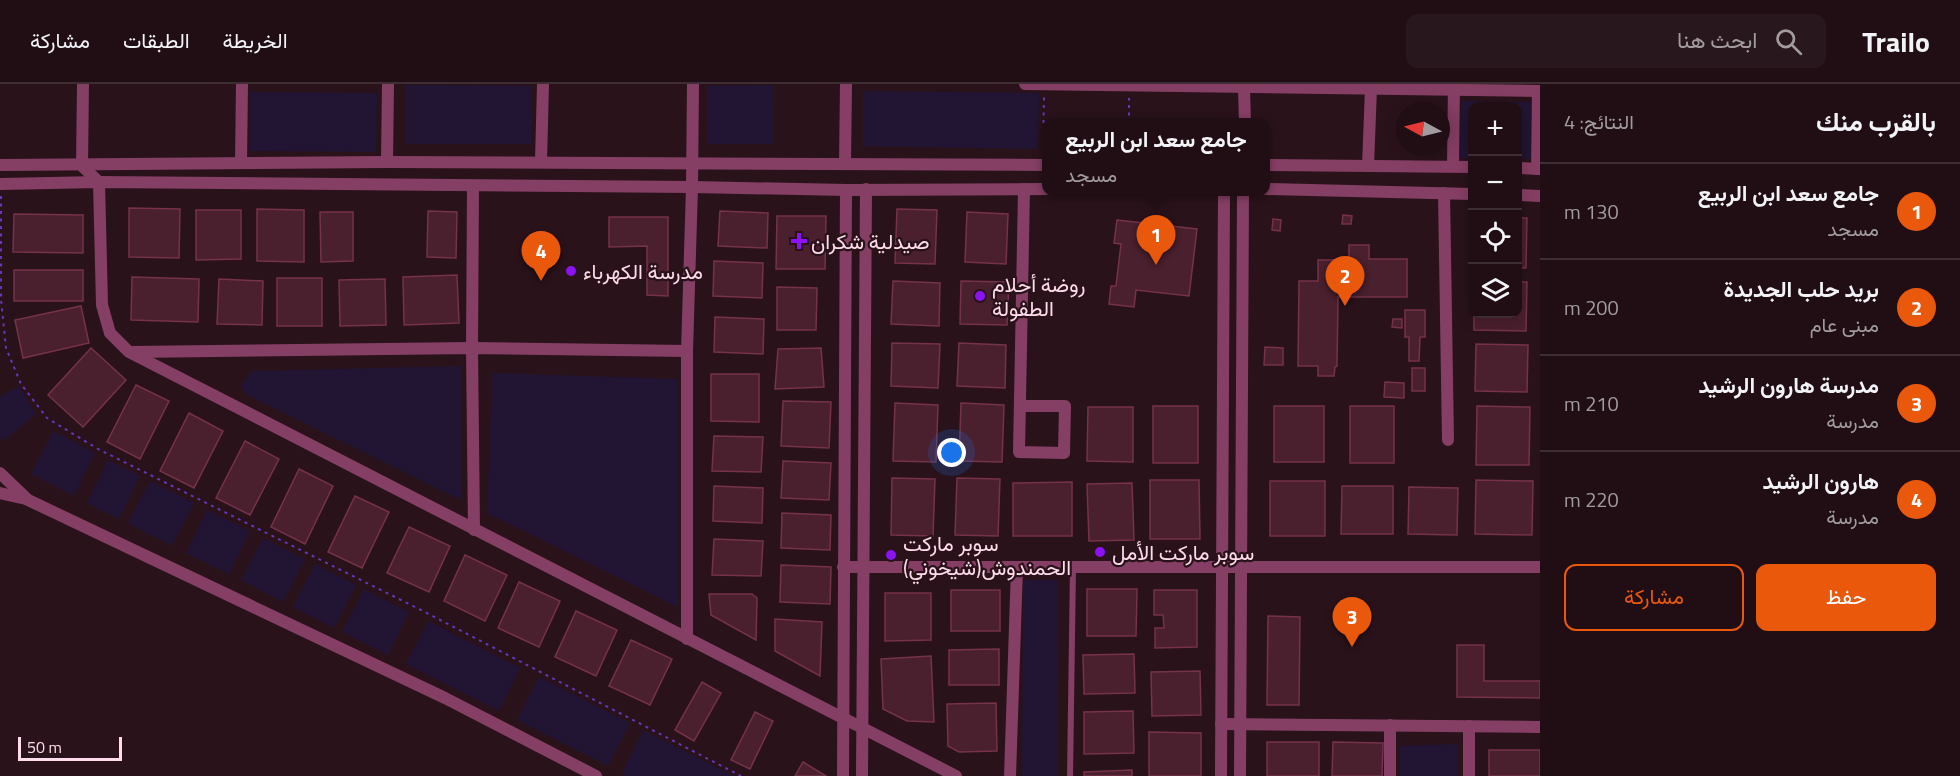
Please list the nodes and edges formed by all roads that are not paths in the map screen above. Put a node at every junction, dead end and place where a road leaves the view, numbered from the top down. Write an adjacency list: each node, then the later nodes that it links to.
1 (84, 84): 23 (street)
2 (242, 84): 15 (street)
3 (388, 84): 16 (street)
4 (543, 84): 17 (street)
5 (693, 84): 18 (street)
6 (846, 84): 19 (street)
7 (1025, 84): 8 (street)
8 (1044, 84): 9 (street)
9 (1130, 85): 10 (street)
10 (1244, 87): 12 (street); 14 (street)
11 (1454, 87): 12 (street); 13 (street); 25 (street)
12 (1371, 88): 24 (street)
13 (1539, 91): 28 (street)
14 (1245, 118)
15 (241, 162): 16 (street); 23 (street)
16 (387, 162): 17 (street)
17 (541, 162): 18 (street)
18 (692, 164): 19 (street); 32 (street)
19 (845, 164): 21 (street)
20 (0, 165): 23 (street)
21 (1042, 165)
22 (1270, 165): 24 (street)
23 (82, 166): 29 (street)
24 (1368, 166): 25 (street)
25 (1453, 166): 26 (street)
26 (1468, 166)
27 (1522, 168): 28 (street)
28 (1539, 169)
29 (99, 182): 30 (street); 31 (street); 46 (street)
30 (1, 184)
31 (473, 186): 32 (street); 44 (street)
32 (692, 187): 37 (street); 45 (street)
33 (866, 189): 34 (street); 37 (street); 54 (street)
34 (1024, 189): 35 (street); 47 (street)
35 (1042, 189)
36 (1270, 189): 38 (street)
37 (846, 190): 53 (street)
38 (1444, 193): 39 (street); 48 (street)
39 (1468, 194)
40 (1522, 195): 43 (street)
41 (1224, 196): 57 (street)
42 (1243, 196): 58 (street)
43 (1540, 196)
44 (472, 348): 45 (street); 46 (street); 52 (street)
45 (687, 351): 60 (street)
46 (129, 352): 52 (street)
47 (1020, 406): 47 (street)
48 (1448, 440)
49 (0, 473): 51 (street)
50 (0, 493): 51 (street)
51 (27, 499): 68 (street)
52 (474, 530): 60 (street)
53 (843, 567): 54 (street); 61 (street)
54 (863, 567): 55 (street); 66 (street)
55 (1017, 567): 56 (street); 72 (street)
56 (1072, 567): 57 (street); 73 (lane)
57 (1222, 567): 58 (street); 62 (street)
58 (1242, 567): 59 (street); 63 (street)
59 (1540, 567)
60 (687, 639): 61 (street)
61 (842, 718): 66 (street); 69 (street)
62 (1221, 724): 63 (street); 74 (street)
63 (1240, 724): 64 (street); 75 (street)
64 (1390, 725): 65 (street); 76 (street)
65 (1469, 726): 67 (street); 77 (street)
66 (862, 727): 70 (street); 71 (street)
67 (1540, 727)
68 (596, 776)
69 (843, 776)
70 (862, 776)
71 (956, 776)
72 (1010, 776)
73 (1070, 776)
74 (1221, 776)
75 (1240, 776)
76 (1390, 776)
77 (1469, 776)

